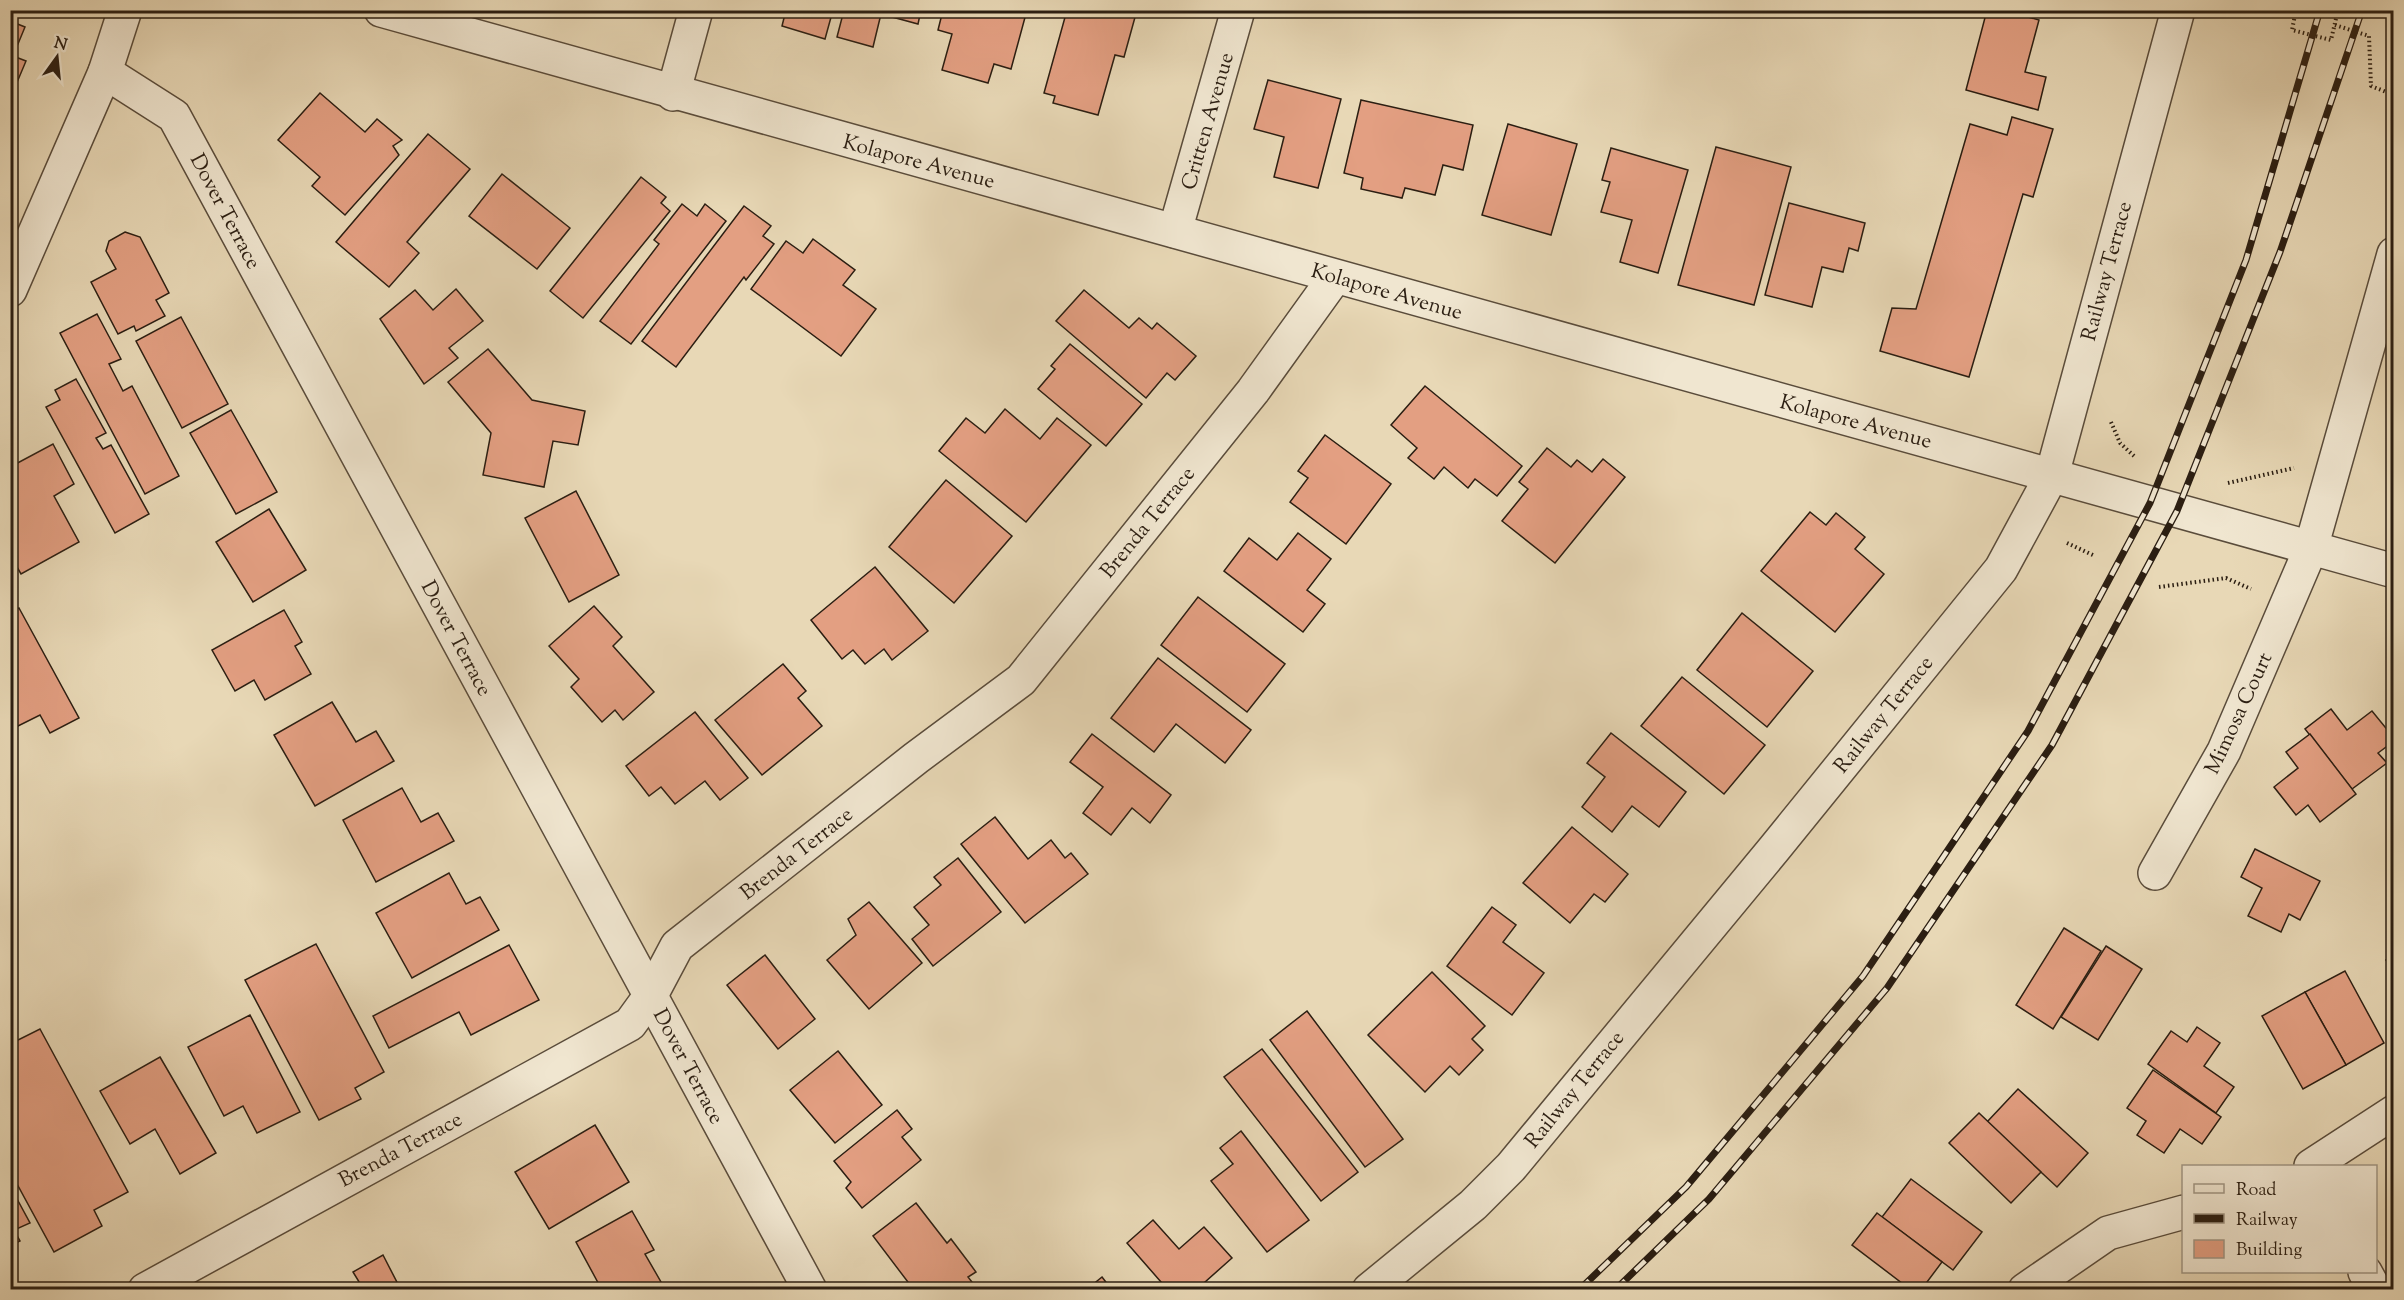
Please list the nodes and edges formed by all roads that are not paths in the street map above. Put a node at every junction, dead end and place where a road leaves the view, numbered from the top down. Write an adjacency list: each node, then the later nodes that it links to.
1 (125, 10): 6 (street)
2 (381, 10): 7 (street, Kolapore Avenue)
3 (696, 10): 7 (street)
4 (1238, 10): 8 (street, Critten Avenue)
5 (2178, 10): 12 (street, Railway Terrace)
6 (105, 72): 11 (street); 16 (street, Dover Terrace)
7 (673, 94): 8 (street, Kolapore Avenue)
8 (1175, 231): 10 (street, Kolapore Avenue)
9 (2394, 254): 13 (street)
10 (1335, 277): 12 (street, Kolapore Avenue); 16 (street, Brenda Terrace)
11 (10, 290)
12 (2052, 475): 13 (street, Kolapore Avenue); 23 (street, Railway Terrace)
13 (2311, 548): 14 (street, Kolapore Avenue); 15 (street, Mimosa Court)
14 (2394, 571)
15 (2155, 873)
16 (651, 995): 21 (street, Brenda Terrace); 22 (street, Dover Terrace)
17 (2394, 1112): 18 (street)
18 (2314, 1165)
19 (2182, 1213): 24 (street)
20 (2366, 1273): 25 (street)
21 (145, 1290)
22 (810, 1290)
23 (1369, 1290)
24 (2025, 1290)
25 (2375, 1290)

